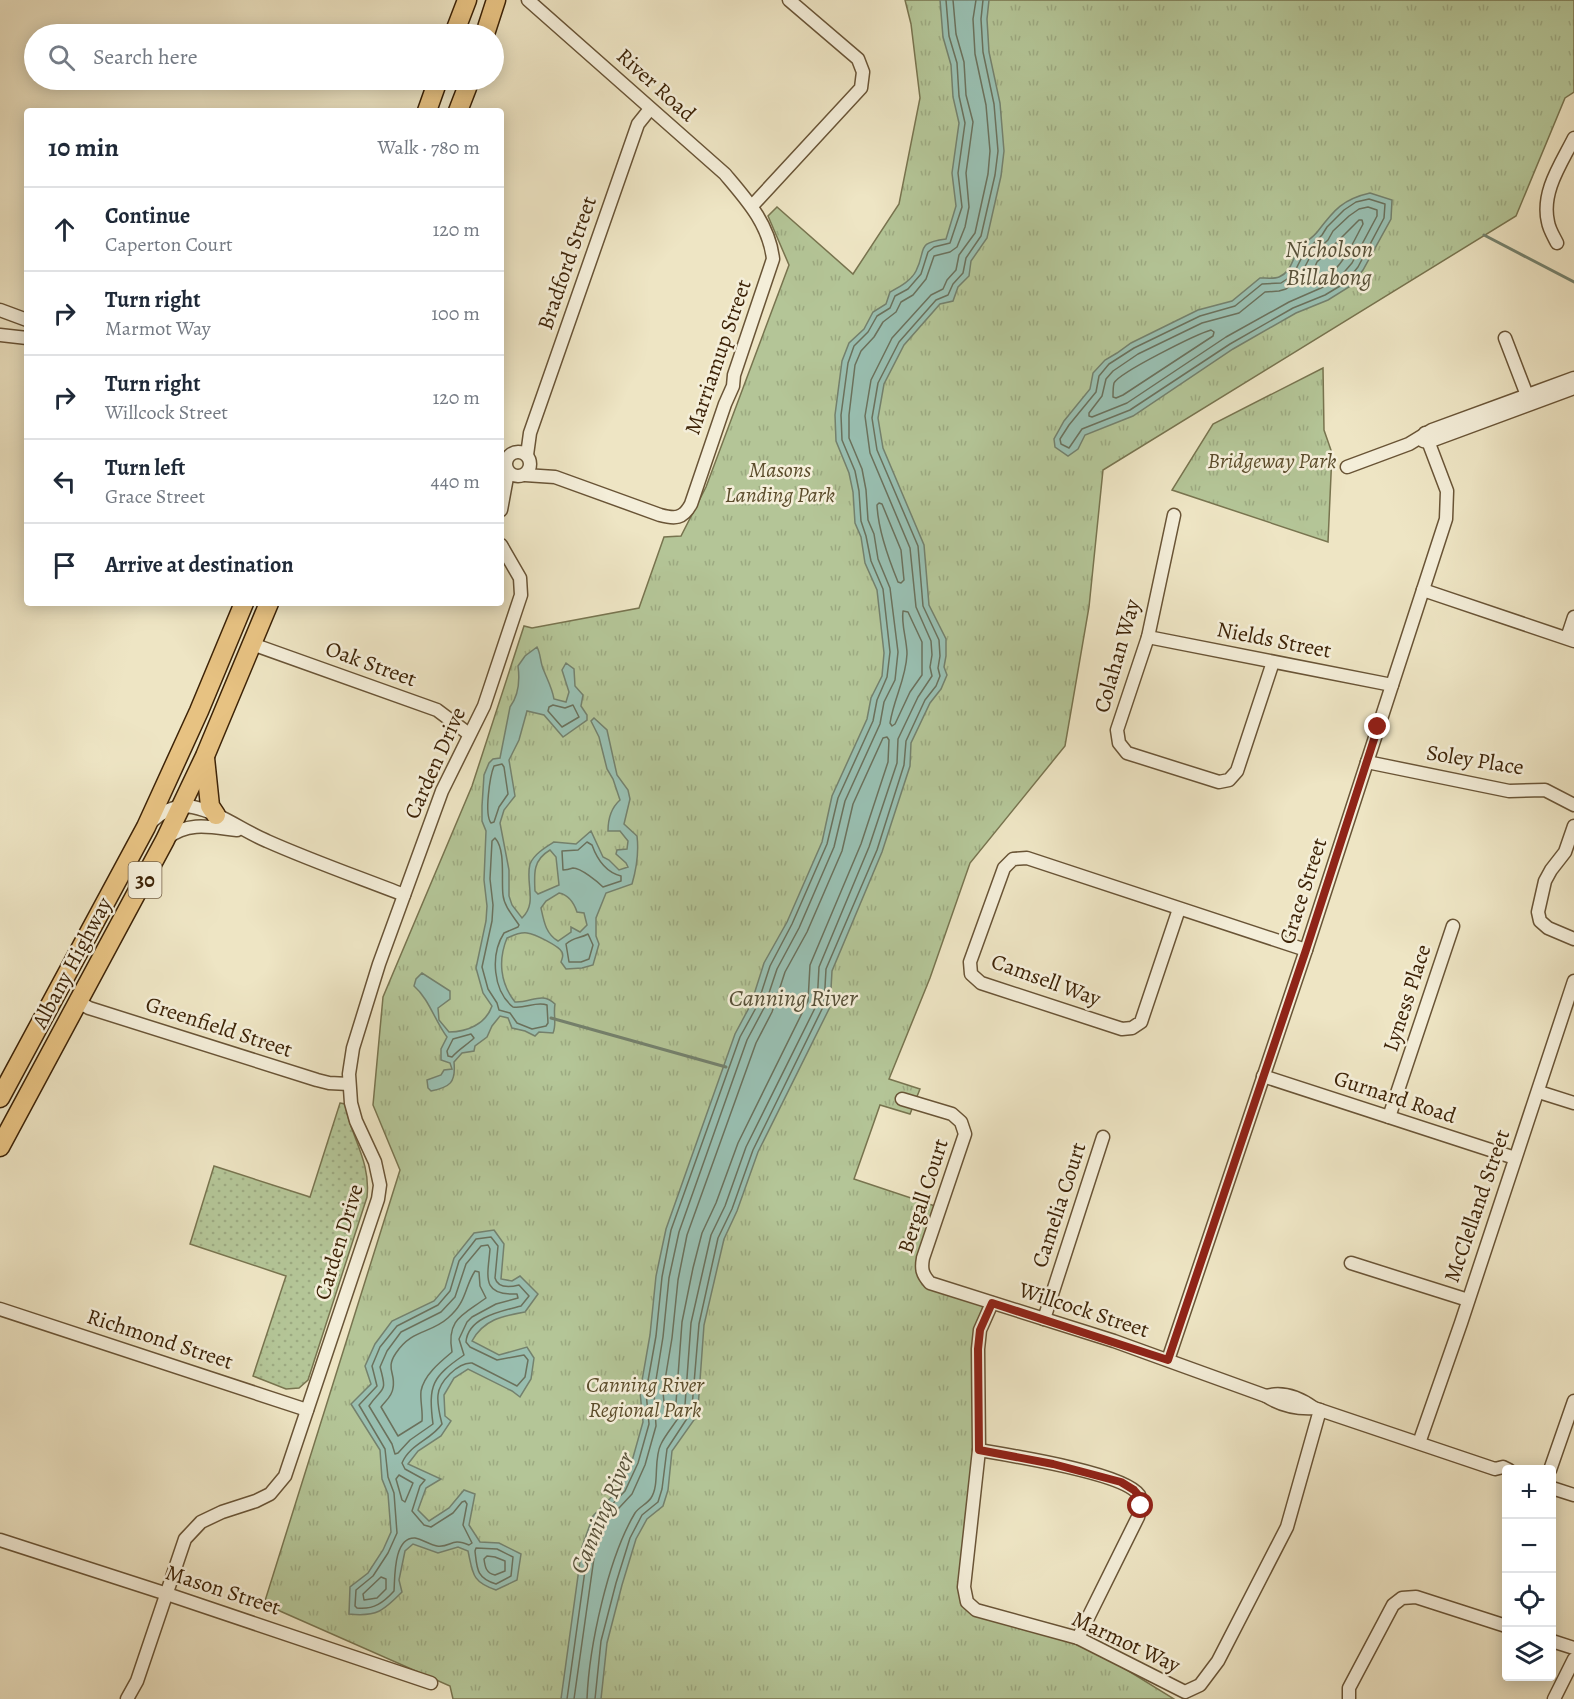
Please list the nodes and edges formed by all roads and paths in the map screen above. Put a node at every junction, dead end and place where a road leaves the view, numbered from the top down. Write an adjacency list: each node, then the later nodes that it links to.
1 (467, 0): 5 (highway)
2 (496, 0): 6 (highway)
3 (528, 0): 11 (street, River Road)
4 (789, 0): 13 (street)
5 (458, 24)
6 (488, 24)
7 (434, 90): 9 (highway)
8 (466, 90): 10 (highway)
9 (428, 108)
10 (459, 108)
11 (650, 109): 13 (street, River Road); 23 (street, Bradford Street)
12 (1574, 138): 14 (street)
13 (752, 206): 27 (street, Marriamup Street)
14 (1557, 243)
15 (0, 310): 16 (street)
16 (24, 319)
17 (0, 334): 18 (street)
18 (24, 338)
19 (1505, 338): 22 (street)
20 (1574, 378): 22 (street)
21 (1574, 388): 22 (street)
22 (1528, 399): 24 (street)
23 (530, 433): 25 (street, Bradford Street); 27 (street, Bradford Street)
24 (1423, 438): 26 (street); 31 (street, Grace Street)
25 (508, 453): 27 (street); 27 (street)
26 (1347, 467)
27 (517, 469): 28 (street)
28 (504, 502)
29 (1174, 515): 35 (street, Colahan Way)
30 (504, 550): 40 (street, Carden Drive)
31 (1423, 590): 36 (street); 39 (street, Grace Street)
32 (243, 606): 47 (highway, Albany Highway / 30)
33 (268, 606): 37 (highway, Albany Highway / 30)
34 (1574, 616): 36 (street)
35 (1148, 637): 38 (street, Nields Street); 38 (street, Colahan Way)
36 (1570, 640)
37 (252, 644): 40 (street, Oak Street); 41 (highway, Albany Highway / 30)
38 (1273, 662): 39 (street, Nields Street)
39 (1392, 685): 42 (street, Grace Street)
40 (469, 734): 50 (street, Carden Drive)
41 (205, 756): 44 (highway, Albany Highway / 30); 45 (highway)
42 (1367, 762): 43 (street, Soley Place); 54 (street, Grace Street)
43 (1574, 804)
44 (175, 808): 45 (street); 47 (street); 49 (highway, Albany Highway / 30)
45 (216, 815): 48 (street)
46 (1574, 826): 53 (street)
47 (146, 827): 60 (highway, Albany Highway / 30)
48 (244, 831): 49 (street); 50 (street)
49 (165, 840): 56 (highway, Albany Highway / 30)
50 (404, 895): 58 (street, Carden Drive)
51 (1179, 909): 51 (street, Camsell Way); 54 (street, Camsell Way)
52 (1453, 926): 63 (street, Lyness Place)
53 (1574, 939)
54 (1306, 950): 57 (street, Grace Street)
55 (1574, 981): 59 (street, McClelland Street)
56 (79, 1002): 58 (street, Greenfield Street); 65 (highway, Albany Highway / 30)
57 (1263, 1076): 63 (street, Gurnard Road); 73 (street, Grace Street)
58 (349, 1084): 76 (street, Carden Drive)
59 (1539, 1092): 62 (street); 66 (street, McClelland Street)
60 (0, 1098)
61 (902, 1099): 68 (street, Bergall Court)
62 (1574, 1103)
63 (1389, 1117): 66 (street, Gurnard Road)
64 (1103, 1137): 72 (street, Camelia Court)
65 (0, 1147)
66 (1515, 1158): 69 (street, McClelland Street)
67 (1351, 1263): 69 (street)
68 (924, 1276): 70 (street, Willcock Street)
69 (1468, 1300): 77 (street, McClelland Street)
70 (992, 1303): 72 (street, Willcock Street); 78 (street, Marmot Way)
71 (0, 1309): 76 (street, Richmond Street)
72 (1044, 1319): 73 (street, Willcock Street)
73 (1168, 1360): 75 (street, Willcock Street)
74 (1574, 1401): 79 (street)
75 (1317, 1409): 77 (street, Willcock Street); 88 (street, Marmot Way)
76 (307, 1410): 86 (street, Carden Drive)
77 (1419, 1443): 81 (street, Willcock Street)
78 (979, 1450): 88 (street, Marmot Way); 88 (street)
79 (1552, 1465)
80 (1502, 1467): 81 (street, Willcock Street)
81 (1495, 1469): 82 (street, Willcock Street)
82 (1502, 1476)
83 (1556, 1490): 84 (street)
84 (1574, 1495)
85 (0, 1540): 86 (street, Mason Street)
86 (167, 1594): 92 (street, Mason Street); 93 (street, Carden Drive)
87 (1502, 1625): 94 (street)
88 (1078, 1638)
89 (1556, 1643): 90 (street)
90 (1574, 1648)
91 (1574, 1659): 95 (street)
92 (431, 1683)
93 (127, 1699)
94 (1349, 1699)
95 (1554, 1699)

